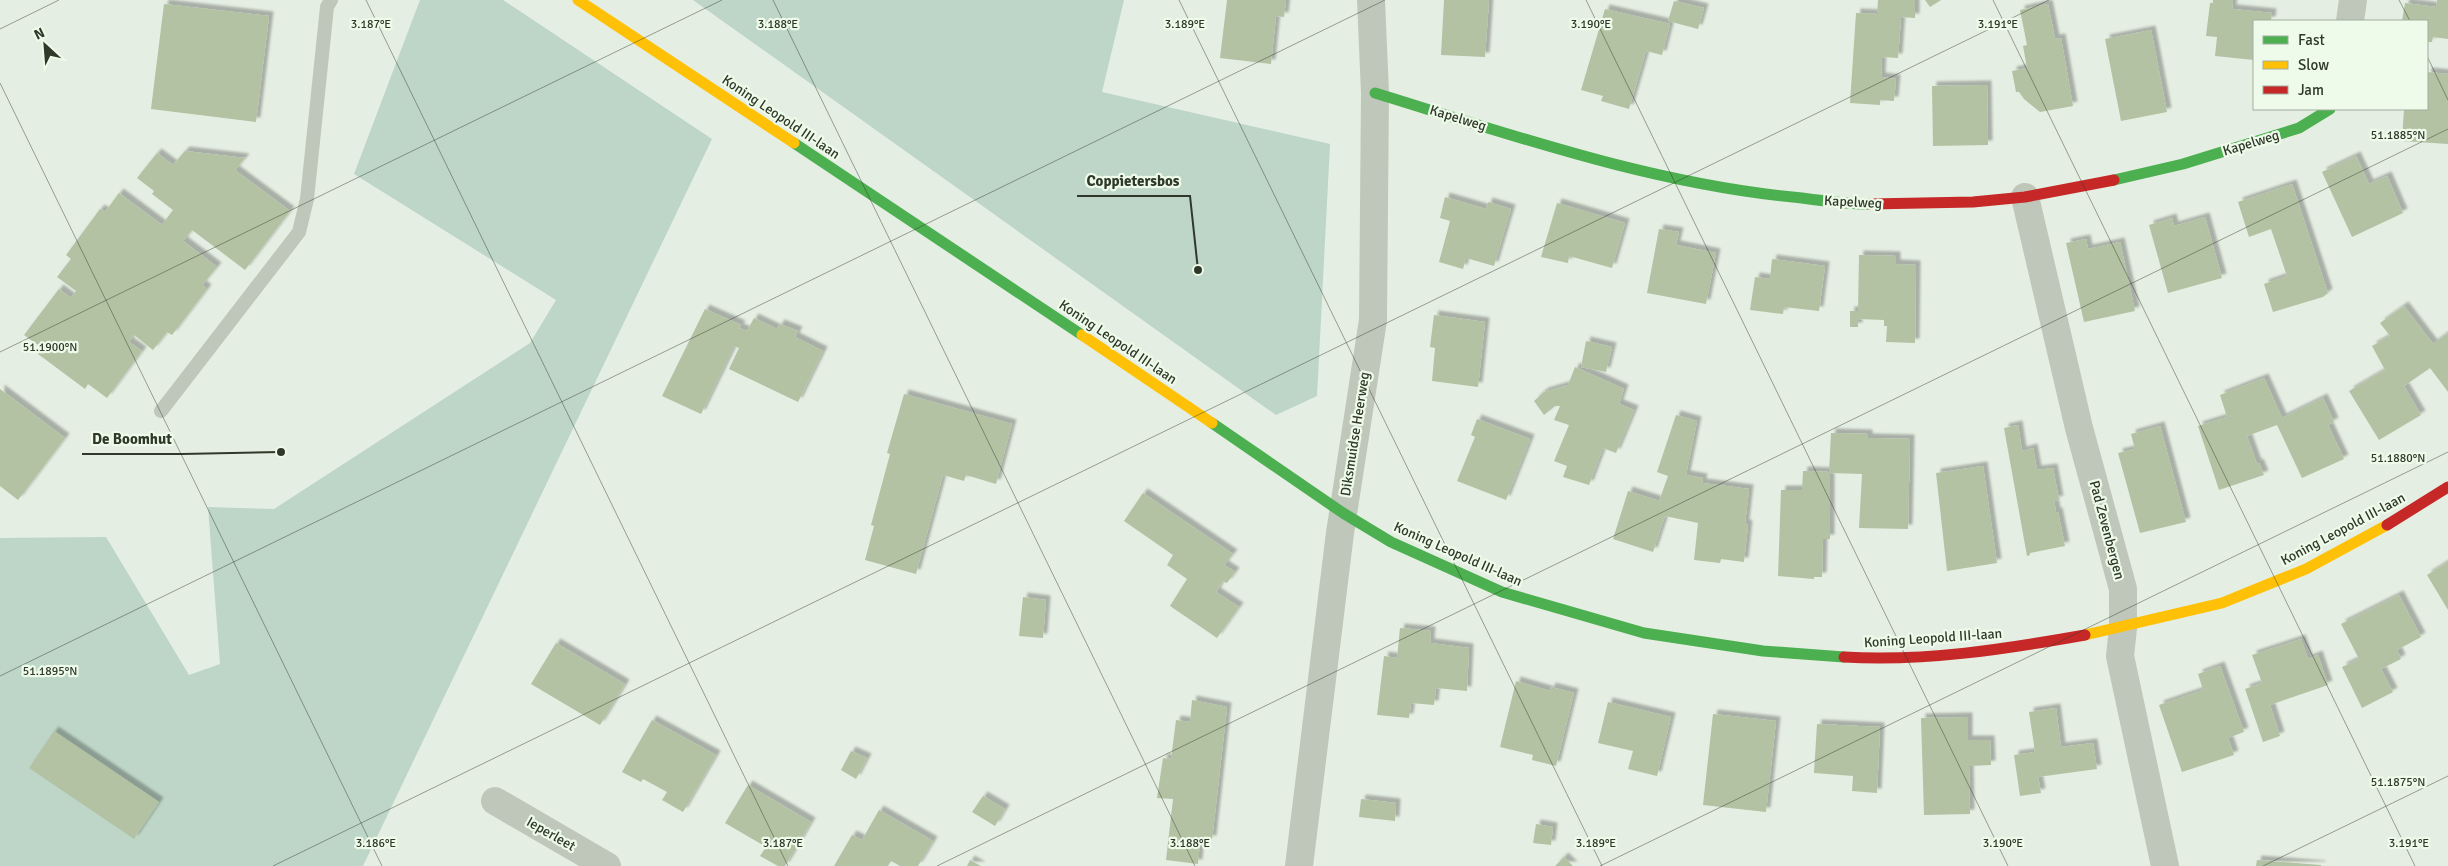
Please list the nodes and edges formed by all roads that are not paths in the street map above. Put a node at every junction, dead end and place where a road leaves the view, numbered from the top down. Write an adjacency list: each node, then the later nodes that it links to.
1 (330, 0): 9 (lane)
2 (578, 0): 11 (street, Koning Leopold III-laan)
3 (1371, 0): 6 (street, Diksmuidse Heerweg)
4 (2353, 0): 5 (street)
5 (2350, 20)
6 (1375, 93): 8 (street, Kapelweg); 11 (street, Diksmuidse Heerweg)
7 (2328, 110): 8 (street, Kapelweg)
8 (2025, 197): 12 (street, Pad Zevenbergen)
9 (162, 411)
10 (2448, 487): 12 (street, Koning Leopold III-laan)
11 (1343, 513): 12 (street, Koning Leopold III-laan); 15 (street, Diksmuidse Heerweg)
12 (2123, 628): 16 (street, Pad Zevenbergen)
13 (494, 801): 14 (street, Ieperleet)
14 (607, 866)
15 (1299, 866)
16 (2165, 866)

